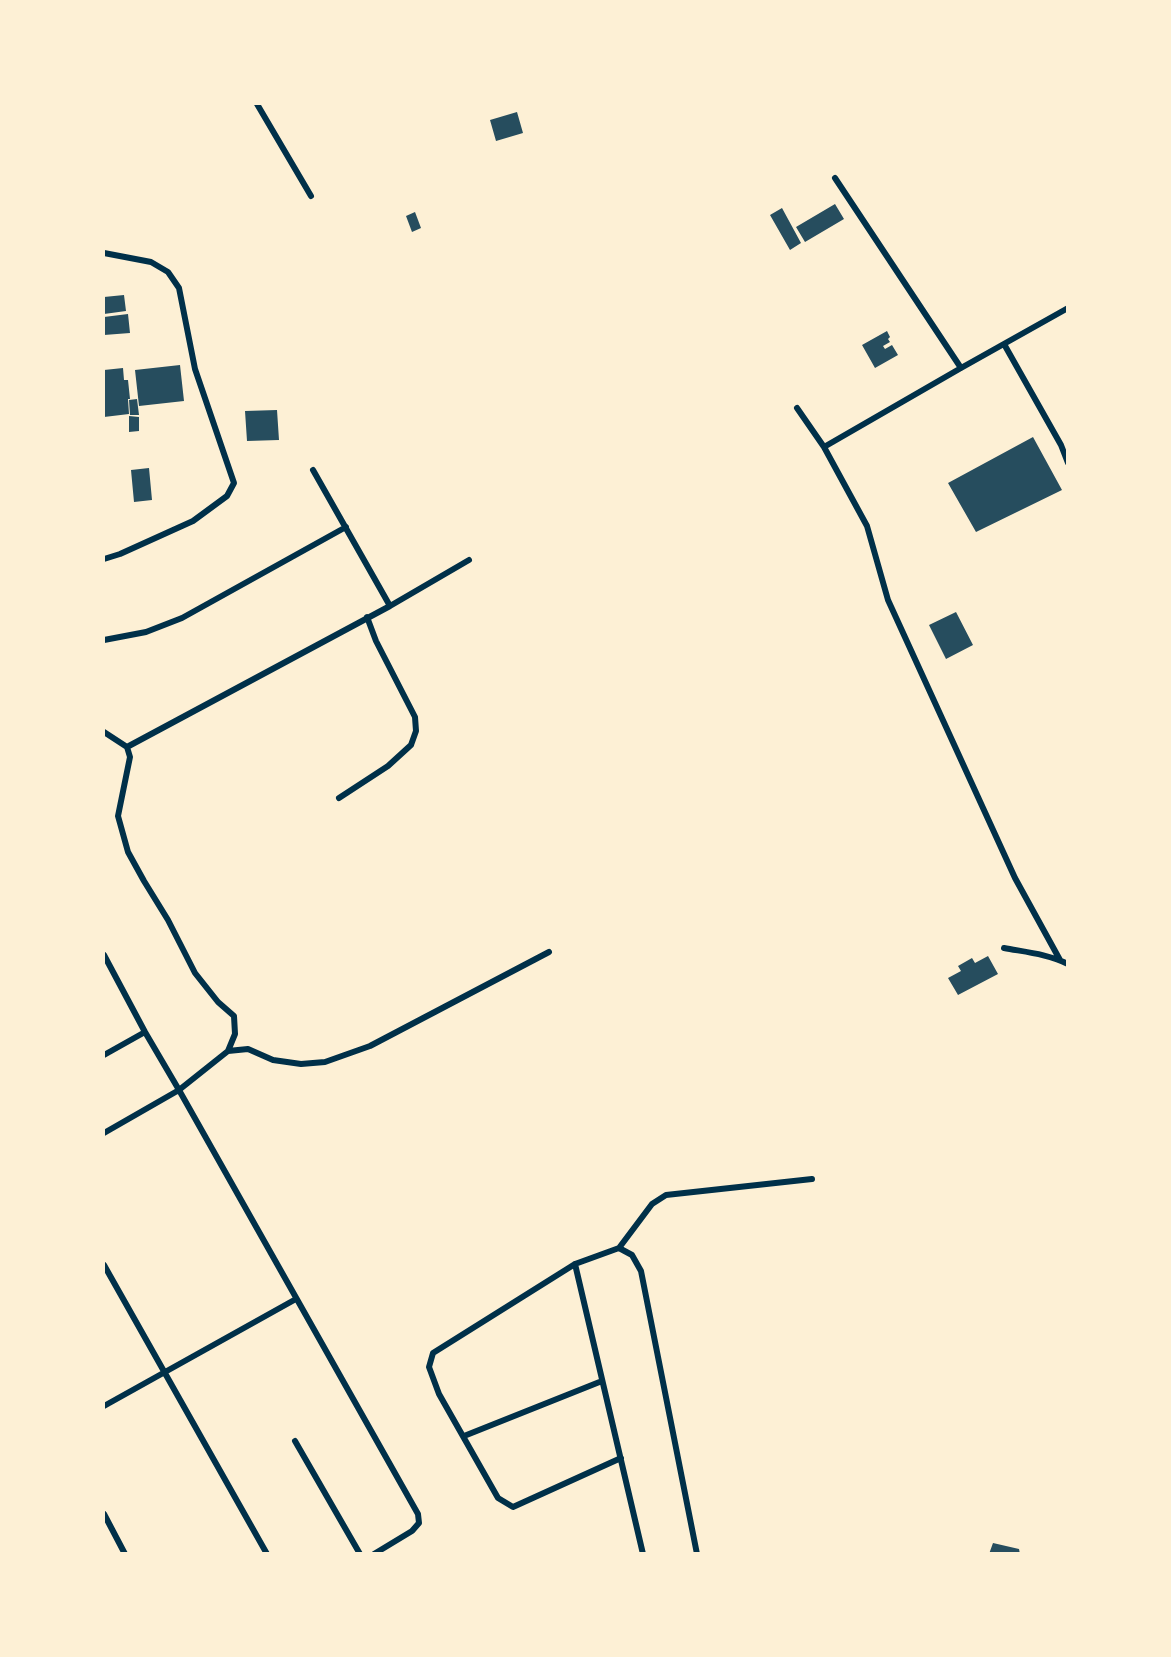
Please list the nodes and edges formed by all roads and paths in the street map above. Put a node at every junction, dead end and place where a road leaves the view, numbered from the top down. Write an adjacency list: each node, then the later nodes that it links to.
1 (257, 104): 3 (street)
2 (835, 178): 7 (street)
3 (311, 195)
4 (104, 253): 13 (street)
5 (1068, 308): 6 (street)
6 (1004, 344): 7 (street); 10 (street)
7 (961, 368): 9 (street)
8 (797, 408): 9 (street)
9 (824, 447): 24 (street)
10 (1068, 463)
11 (314, 470): 12 (street)
12 (346, 527): 15 (street); 17 (street)
13 (104, 559)
14 (469, 560): 15 (street)
15 (390, 606): 16 (street)
16 (367, 618): 19 (street); 20 (street)
17 (104, 640)
18 (104, 732): 19 (street)
19 (127, 747): 27 (street)
20 (339, 798)
21 (1004, 948): 24 (street)
22 (549, 952): 27 (street)
23 (104, 955): 26 (street)
24 (1060, 960): 25 (street)
25 (1068, 964)
26 (145, 1032): 28 (street); 29 (street)
27 (228, 1051): 29 (street)
28 (104, 1055)
29 (179, 1090): 30 (street); 35 (street)
30 (104, 1133)
31 (812, 1179): 32 (street)
32 (619, 1248): 33 (street); 48 (street)
33 (575, 1264): 37 (street); 39 (street)
34 (104, 1265): 36 (street)
35 (296, 1299): 36 (street); 46 (street)
36 (165, 1372): 38 (street); 44 (street)
37 (602, 1381): 39 (street); 41 (street)
38 (104, 1406)
39 (464, 1436): 41 (street)
40 (296, 1440): 45 (street)
41 (621, 1458): 47 (street)
42 (104, 1514): 43 (street)
43 (125, 1554)
44 (267, 1554)
45 (360, 1554)
46 (374, 1554)
47 (643, 1554)
48 (697, 1554)

